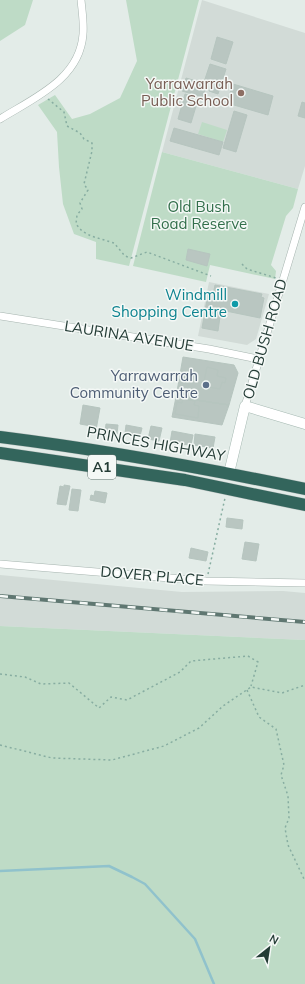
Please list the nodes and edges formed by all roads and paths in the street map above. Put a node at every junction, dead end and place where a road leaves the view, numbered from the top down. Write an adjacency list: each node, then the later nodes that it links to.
1 (81, 0): 2 (street)
2 (43, 93): 3 (street); 6 (path)
3 (0, 119)
4 (305, 206): 9 (street, OLD BUSH ROAD)
5 (242, 264): 7 (path)
6 (211, 276)
7 (276, 278)
8 (0, 316): 9 (street, LAURINA AVENUE)
9 (258, 359): 10 (street, OLD BUSH ROAD)
10 (245, 406): 11 (street); 14 (street, OLD BUSH ROAD)
11 (305, 424)
12 (0, 437): 14 (highway, PRINCES HIGHWAY / A1)
13 (0, 453): 15 (highway, PRINCES HIGHWAY / A1)
14 (229, 473): 15 (highway); 16 (highway, PRINCES HIGHWAY / A1); 18 (highway)
15 (195, 482): 19 (highway, PRINCES HIGHWAY / A1)
16 (305, 489)
17 (226, 494): 21 (path)
18 (305, 497)
19 (305, 505)
20 (0, 564): 21 (street, DOVER PLACE)
21 (206, 581): 22 (street, DOVER PLACE)
22 (305, 583)
23 (0, 674): 25 (path)
24 (305, 685): 25 (path)
25 (251, 687): 26 (path)
26 (248, 690): 27 (path); 28 (path)
27 (0, 745)
28 (305, 881)

